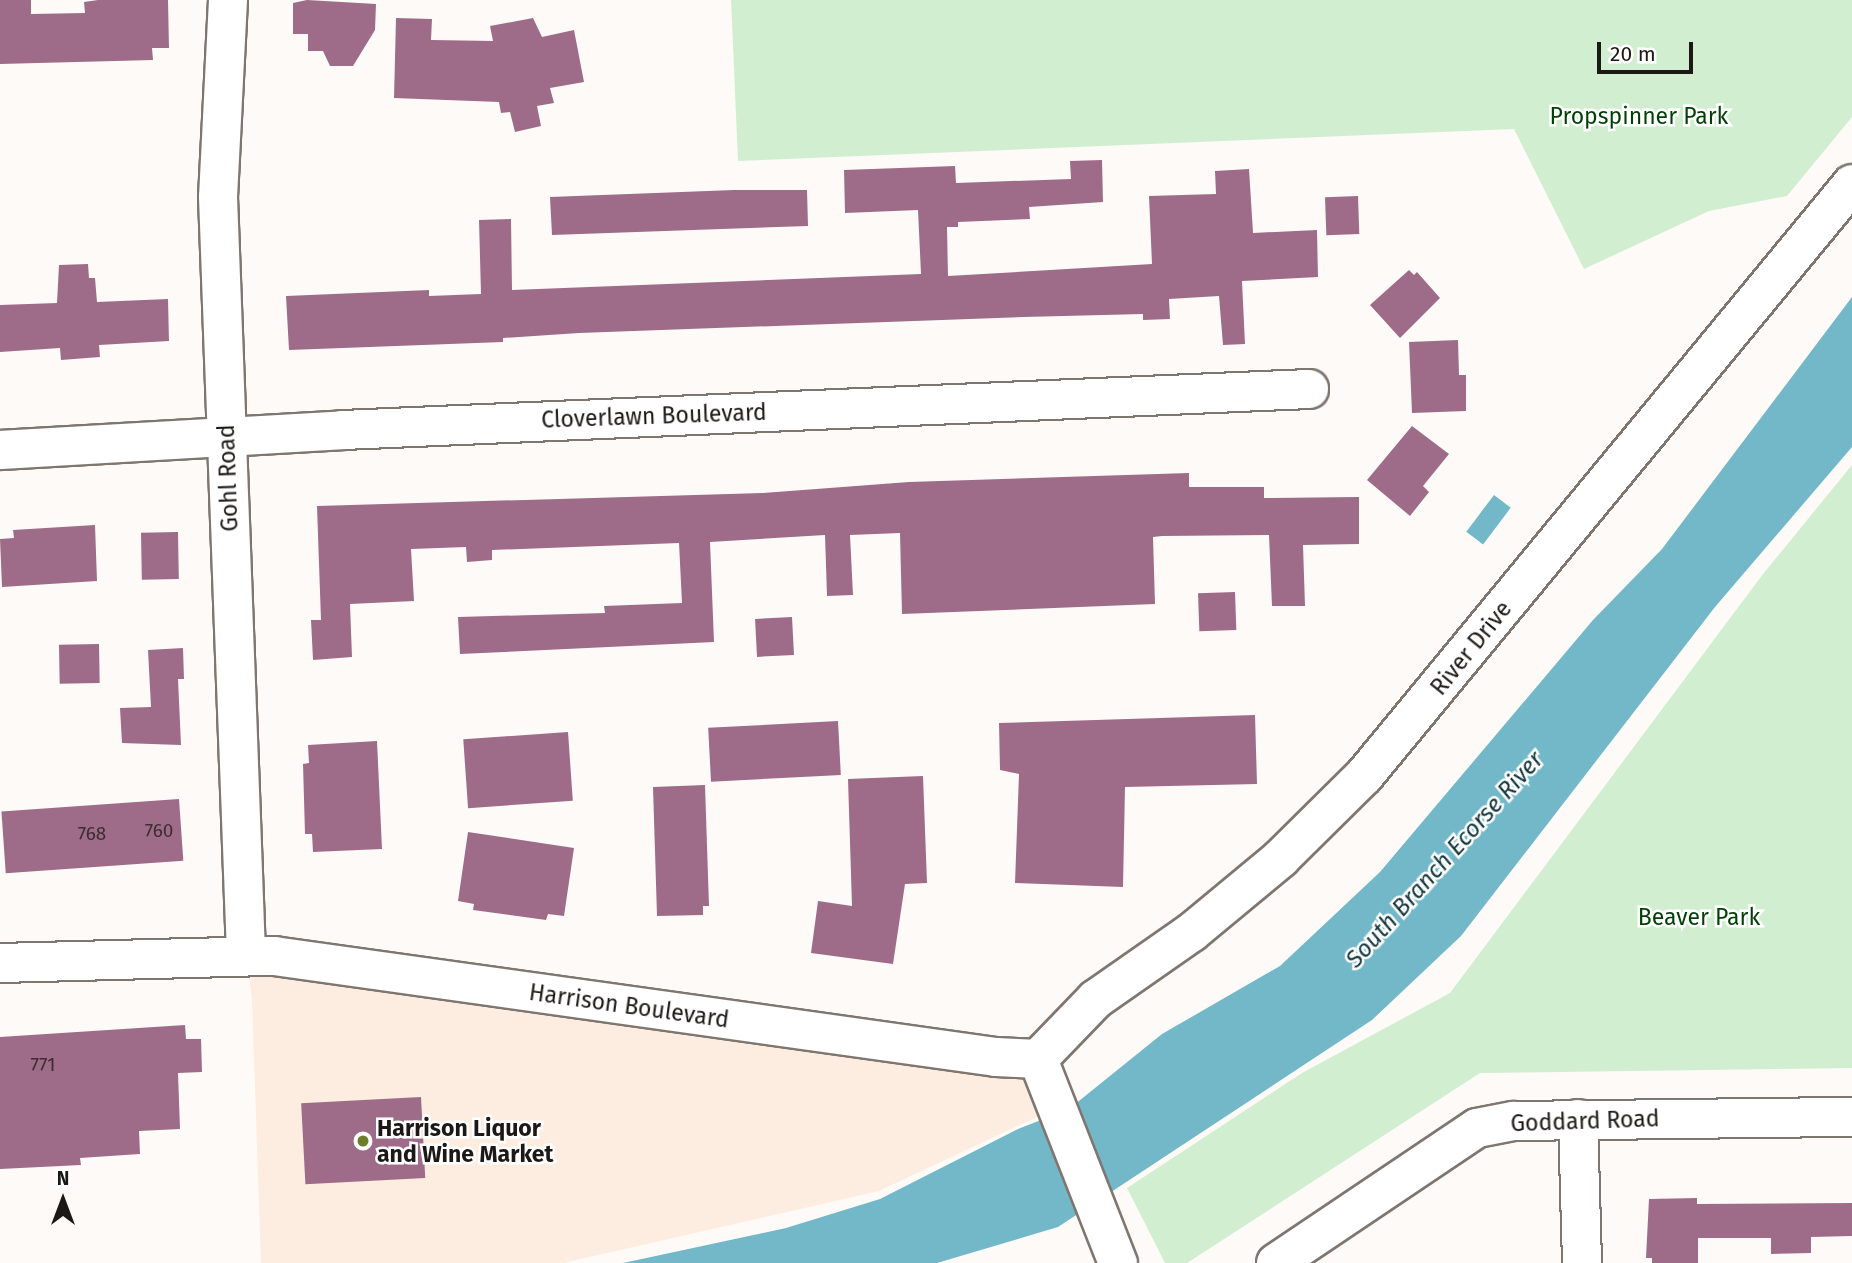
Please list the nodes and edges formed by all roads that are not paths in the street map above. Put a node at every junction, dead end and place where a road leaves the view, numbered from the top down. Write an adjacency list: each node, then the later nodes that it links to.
1 (228, 0): 4 (street, Gohl Road)
2 (1852, 184): 8 (street, River Drive)
3 (1309, 389): 4 (street, Cloverlawn Boulevard)
4 (226, 437): 5 (street, Cloverlawn Boulevard); 6 (street, Gohl Road)
5 (0, 450)
6 (246, 955): 7 (street, Harrison Boulevard); 8 (street, Harrison Boulevard)
7 (0, 963)
8 (1038, 1059): 11 (street)
9 (1852, 1117): 10 (street, Goddard Road)
10 (1578, 1119): 12 (street, Goddard Road); 13 (street)
11 (1112, 1247)
12 (1276, 1263)
13 (1582, 1263)

